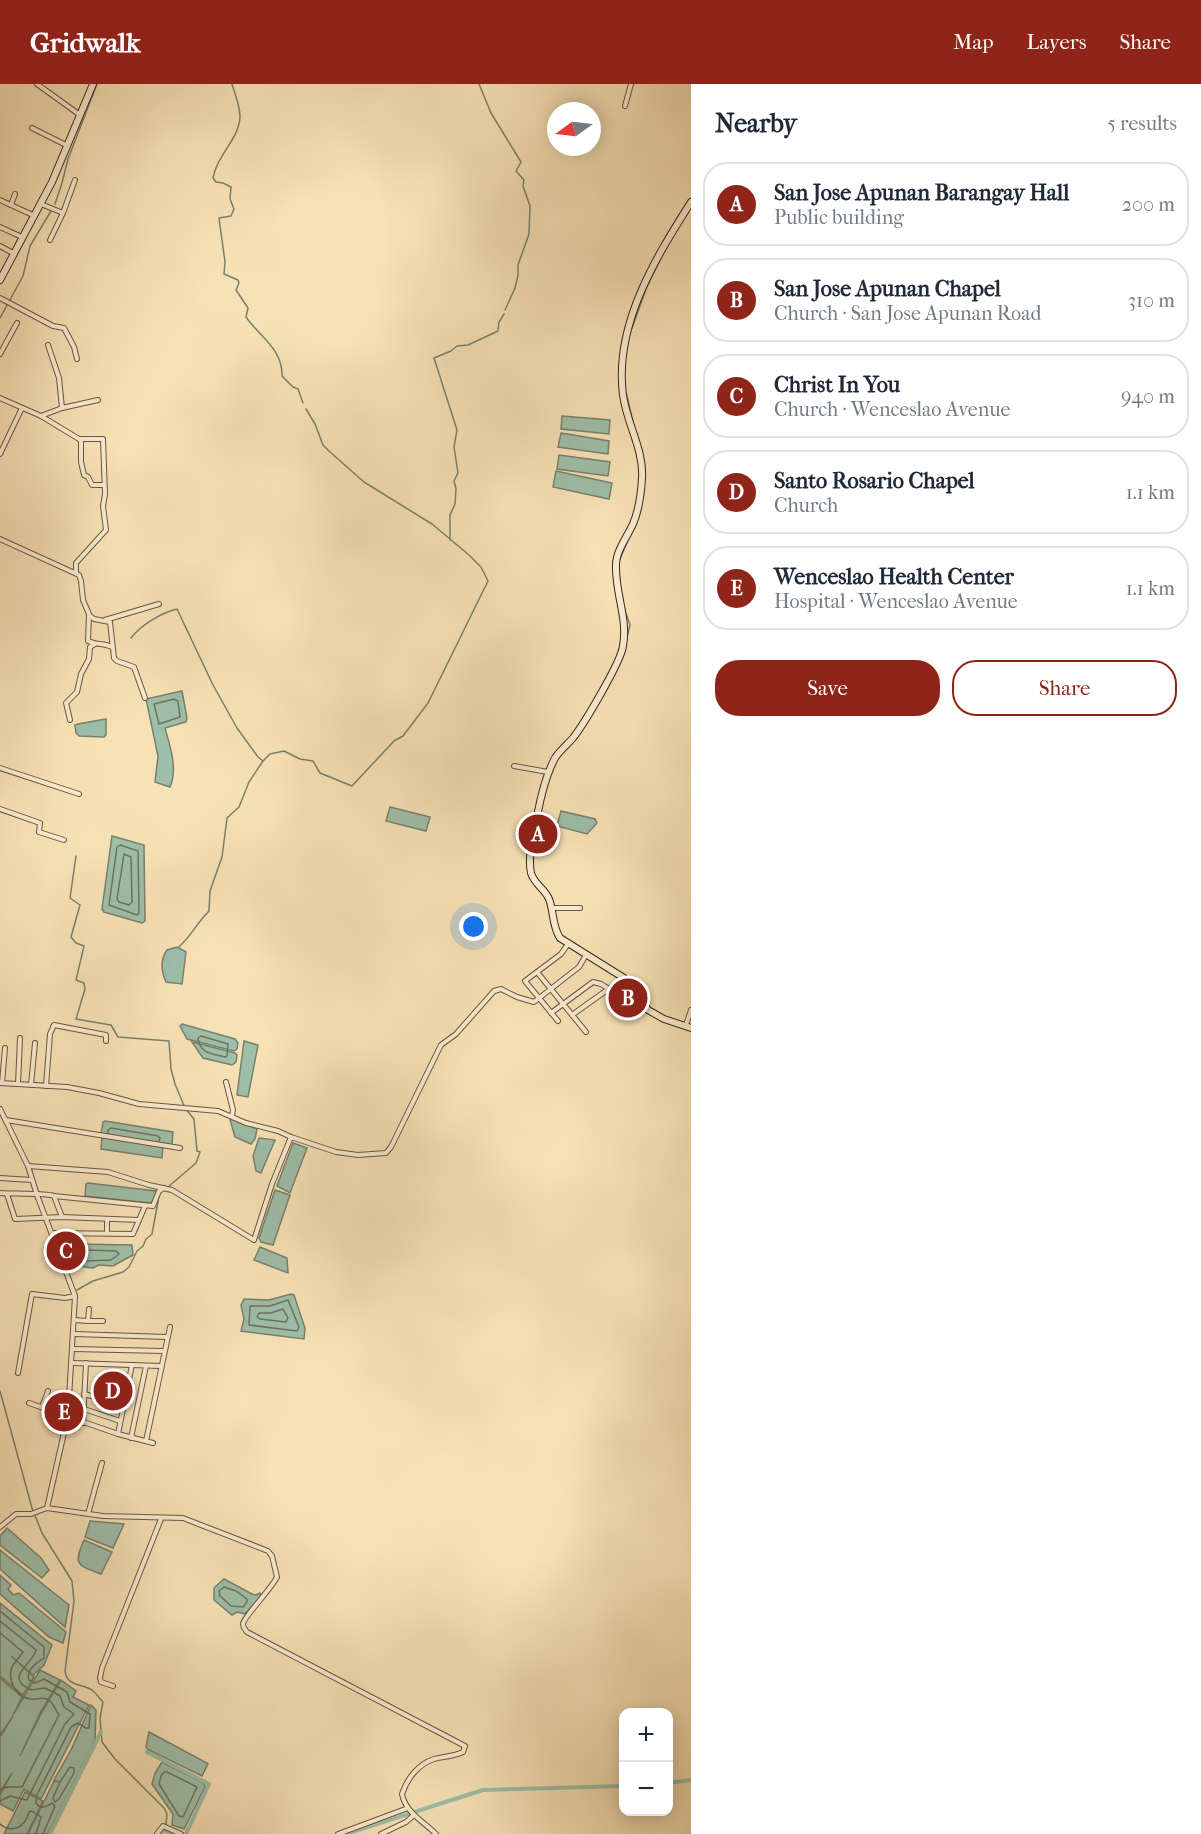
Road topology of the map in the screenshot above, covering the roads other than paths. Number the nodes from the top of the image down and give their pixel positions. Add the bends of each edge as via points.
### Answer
1 (37, 84) edge
2 (93, 84) edge
3 (631, 84) edge
4 (625, 106) dead end
5 (80, 115) junction
6 (32, 128) dead end
7 (66, 146) junction
8 (75, 180) dead end
9 (15, 194) dead end
10 (0, 200) edge
11 (691, 202) edge
12 (41, 204) junction
13 (11, 205) junction
14 (63, 213) junction
15 (34, 216) junction
16 (0, 227) edge
17 (22, 237) junction
18 (50, 240) dead end
19 (0, 246) edge
20 (14, 253) junction
21 (2, 271) edge
22 (0, 280) edge
23 (0, 298) edge
24 (17, 323) dead end
25 (48, 345) dead end
26 (0, 354) edge
27 (77, 358) dead end
28 (0, 398) edge
29 (98, 400) dead end
30 (22, 408) junction
31 (62, 408) junction
32 (41, 416) junction
33 (81, 439) junction
34 (2, 441) edge
35 (0, 451) edge
36 (104, 485) junction
37 (0, 539) edge
38 (76, 573) junction
39 (159, 604) dead end
40 (89, 614) junction
41 (104, 620) junction
42 (96, 644) junction
43 (112, 646) junction
44 (145, 698) dead end
45 (70, 720) dead end
46 (514, 766) dead end
47 (0, 768) edge
48 (549, 772) junction
49 (79, 794) dead end
50 (0, 809) edge
51 (63, 840) dead end
52 (580, 908) dead end
53 (551, 909) junction
54 (568, 944) junction
55 (586, 955) junction
56 (537, 972) junction
57 (624, 978) junction
58 (551, 988) junction
59 (609, 989) junction
60 (539, 997) junction
61 (563, 1004) junction
62 (691, 1010) edge
63 (551, 1013) junction
64 (572, 1015) junction
65 (558, 1021) dead end
66 (688, 1026) edge
67 (586, 1032) dead end
68 (20, 1038) dead end
69 (106, 1041) dead end
70 (35, 1043) dead end
71 (5, 1048) dead end
72 (226, 1082) dead end
73 (1, 1083) edge
74 (18, 1084) junction
75 (31, 1085) junction
76 (46, 1086) junction
77 (0, 1109) edge
78 (232, 1116) junction
79 (6, 1120) junction
80 (291, 1137) junction
81 (180, 1148) dead end
82 (28, 1166) junction
83 (0, 1178) edge
84 (33, 1180) junction
85 (165, 1188) junction
86 (0, 1193) edge
87 (7, 1194) junction
88 (37, 1195) junction
89 (54, 1196) junction
90 (145, 1206) junction
91 (62, 1217) junction
92 (46, 1218) junction
93 (107, 1219) junction
94 (139, 1220) junction
95 (52, 1233) junction
96 (107, 1233) junction
97 (75, 1296) junction
98 (89, 1310) dead end
99 (74, 1320) junction
100 (88, 1321) junction
101 (103, 1321) dead end
102 (170, 1327) dead end
103 (74, 1334) junction
104 (167, 1337) junction
105 (73, 1349) junction
106 (164, 1351) junction
107 (72, 1363) junction
108 (86, 1363) junction
109 (132, 1365) junction
110 (146, 1366) junction
111 (161, 1366) junction
112 (18, 1373) dead end
113 (48, 1391) dead end
114 (84, 1394) junction
115 (29, 1403) dead end
116 (124, 1405) junction
117 (42, 1407) junction
118 (84, 1409) junction
119 (68, 1418) junction
120 (120, 1421) junction
121 (83, 1423) junction
122 (118, 1434) junction
123 (131, 1438) junction
124 (146, 1441) junction
125 (153, 1443) dead end
126 (102, 1463) dead end
127 (47, 1508) junction
128 (88, 1514) junction
129 (161, 1519) junction
130 (0, 1527) edge
131 (113, 1686) dead end
132 (409, 1808) junction
133 (414, 1814) junction
134 (157, 1834) edge
135 (180, 1834) edge
136 (338, 1834) edge
137 (381, 1834) edge
138 (436, 1834) edge

1 - 5 street
2 - 5 street
3 - 4 street
5 - 7 street
6 - 7 street
7 - 12 street
8 - 14 street
9 - 13 street
10 - 13 street
11 - 48 street via 646,281 622,356 623,396 642,458 636,513 616,564 625,623 623,649 579,729
12 - 14 street
12 - 15 street
13 - 15 street
14 - 18 street
15 - 17 street
16 - 17 street
17 - 20 street
19 - 20 street
20 - 21 street
21 - 22 street
23 - 27 street via 64,328
24 - 26 street
25 - 31 street via 59,378
28 - 30 street
29 - 31 street
30 - 32 street
30 - 34 street
31 - 32 street
32 - 33 street
33 - 36 street via 84,475 92,485
33 - 36 street via 103,439
34 - 35 street
36 - 38 street via 106,530 76,563
37 - 38 street
38 - 40 street via 81,578
39 - 41 street
40 - 41 street
40 - 42 street via 88,641
41 - 43 street via 110,622
42 - 43 street
42 - 45 street via 90,647 77,692 66,703
43 - 44 street via 117,661 134,667
46 - 48 street
47 - 49 street
48 - 53 street via 530,863 534,880 548,895
50 - 51 street via 40,823 39,832
52 - 53 street
53 - 54 street via 555,930
54 - 55 street
54 - 56 street
55 - 57 street
55 - 58 street via 579,967
56 - 58 street
56 - 60 street via 525,981
57 - 59 street
57 - 66 street via 648,1010
58 - 60 street
58 - 61 street
59 - 61 street via 593,982
59 - 64 street
60 - 63 street
60 - 80 street via 534,1002 501,989 494,991 456,1034 441,1045 386,1153 336,1152
61 - 63 street
61 - 64 street
62 - 66 street
63 - 65 street
64 - 67 street
68 - 74 street
69 - 76 street via 106,1035 54,1025
70 - 75 street
71 - 73 street
72 - 78 street
73 - 74 street
74 - 75 street
75 - 76 street
76 - 78 street
77 - 79 street
78 - 80 street
79 - 81 street
79 - 82 street
80 - 85 street via 254,1240
82 - 84 street
82 - 85 street via 98,1171
83 - 84 street
84 - 88 street
85 - 90 street via 159,1191 153,1206
86 - 87 street
87 - 88 street
87 - 92 street via 15,1219
88 - 89 street
88 - 92 street
89 - 90 street
89 - 91 street
90 - 94 street
91 - 92 street
91 - 93 street
92 - 95 street
93 - 94 street
93 - 96 street
94 - 96 street via 133,1234
95 - 96 street
95 - 97 street
97 - 99 street
97 - 112 street via 32,1294
98 - 100 street
99 - 100 street
99 - 103 street
100 - 101 street
102 - 104 street
103 - 104 street
103 - 105 street
104 - 106 street
105 - 106 street
105 - 107 street
106 - 111 street
107 - 108 street
107 - 119 street
108 - 109 street
108 - 114 street
109 - 110 street
109 - 116 street
110 - 111 street
110 - 123 street
111 - 124 street
113 - 117 street
114 - 116 street
114 - 118 street
115 - 117 street
116 - 120 street
117 - 119 street
118 - 120 street
118 - 121 street
119 - 121 street
119 - 127 street
120 - 122 street
121 - 122 street
122 - 123 street
123 - 124 street
124 - 125 street
126 - 128 street
127 - 128 street
127 - 130 street via 16,1514
128 - 129 street
129 - 131 street via 102,1668 101,1682
129 - 132 street via 183,1518 268,1551 277,1577 245,1617 242,1623 248,1632 465,1746 455,1756 434,1759 417,1769 402,1794
132 - 133 street
132 - 136 street
133 - 137 street
133 - 138 street
134 - 135 street via 163,1826

